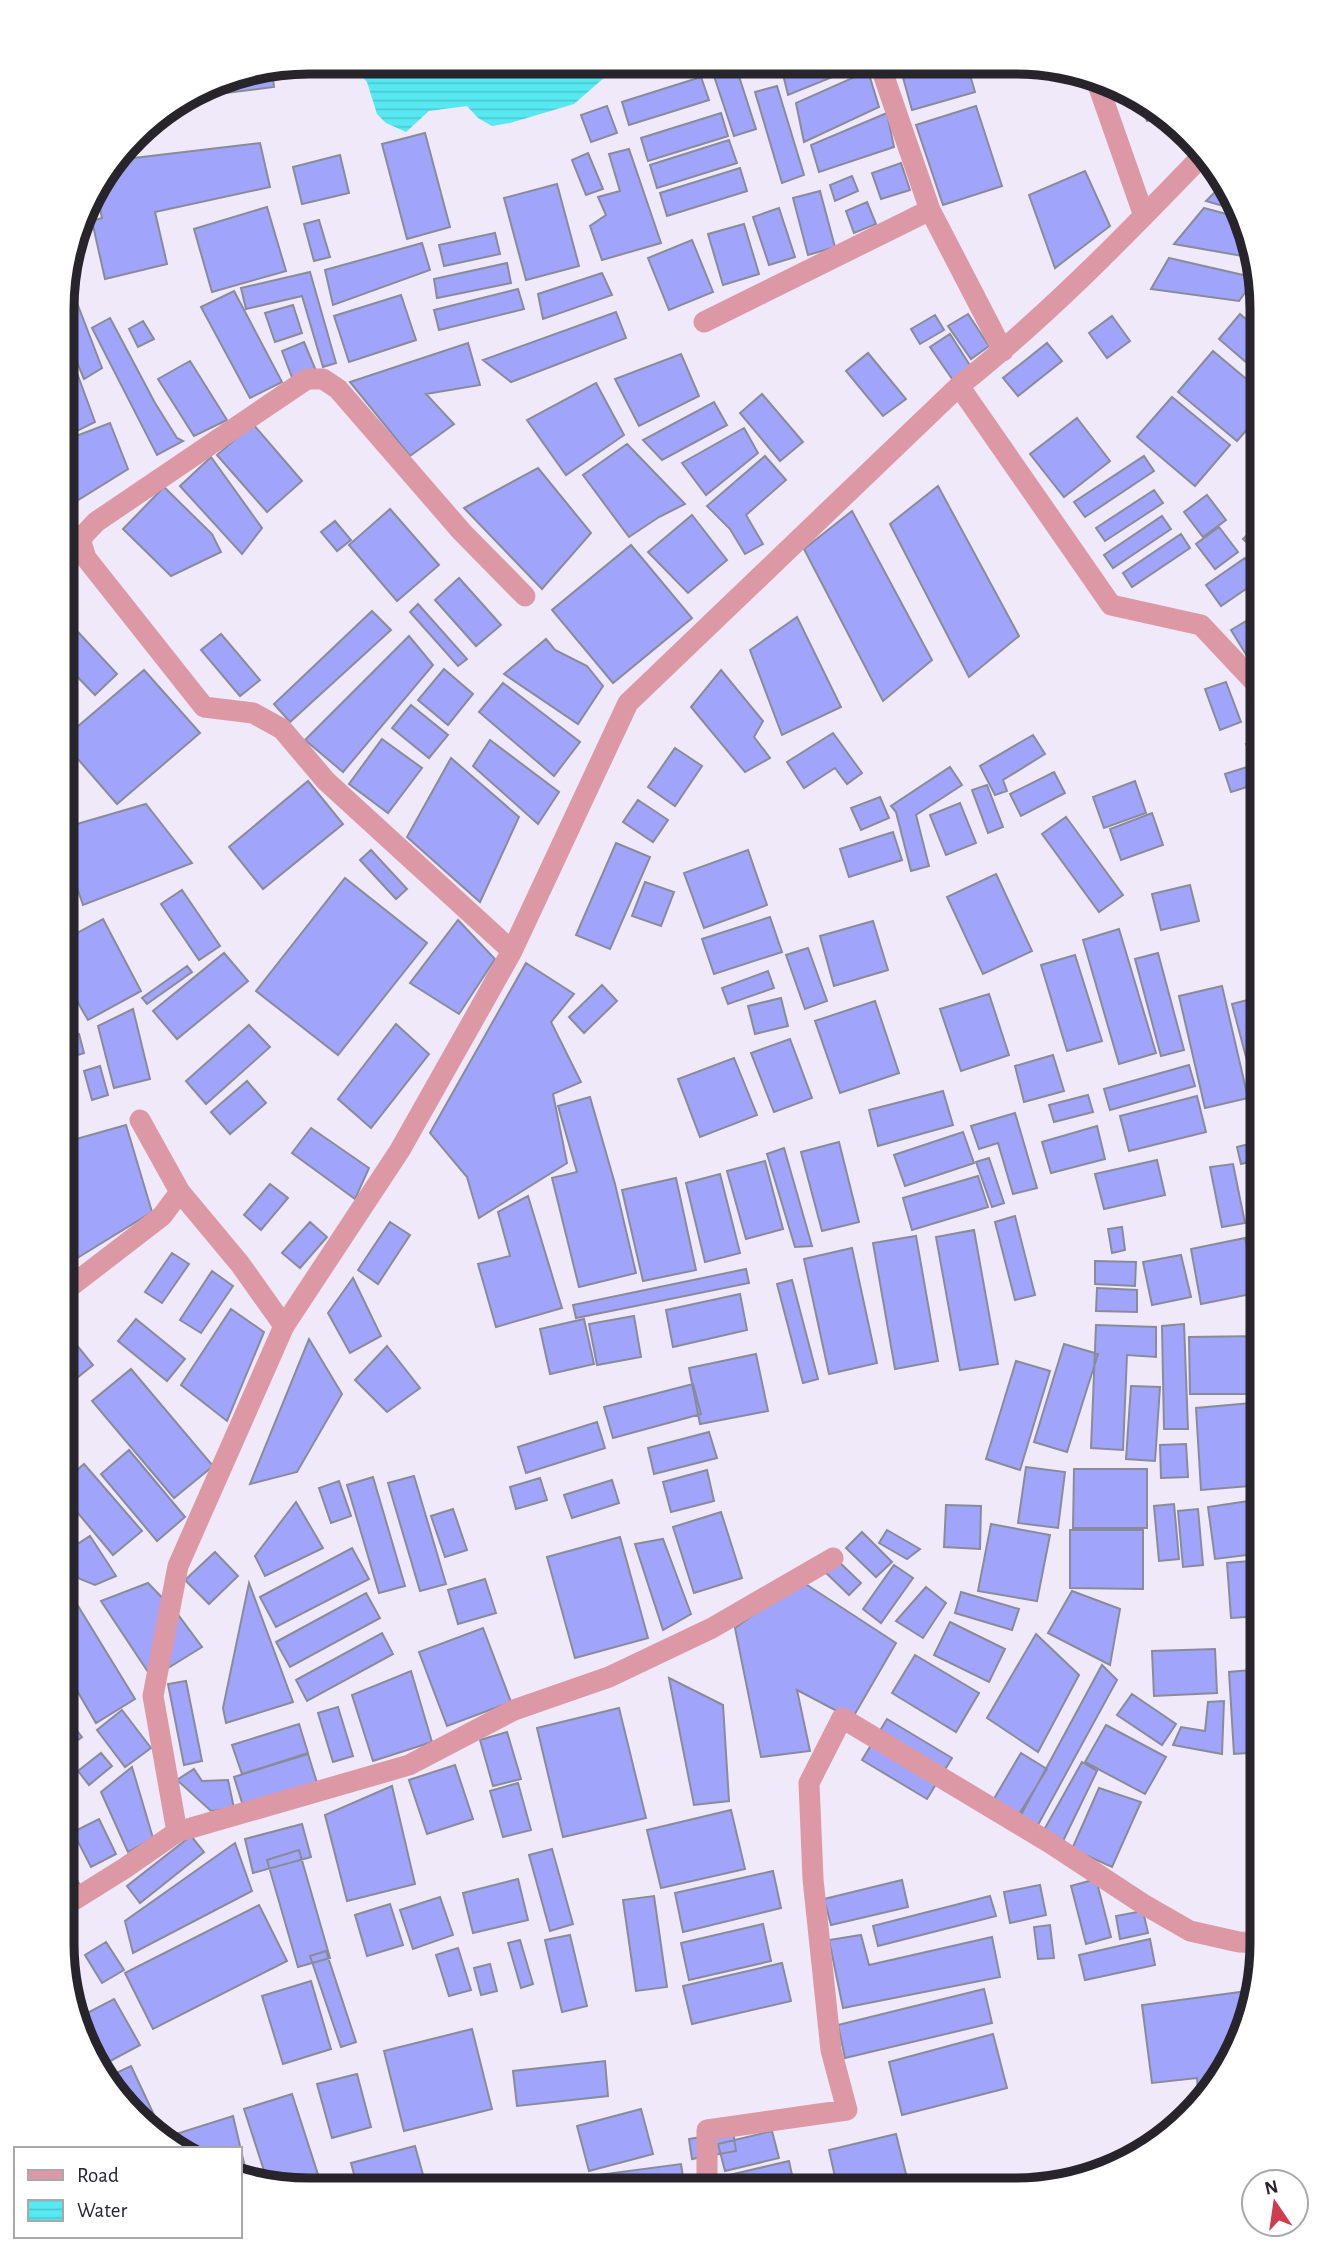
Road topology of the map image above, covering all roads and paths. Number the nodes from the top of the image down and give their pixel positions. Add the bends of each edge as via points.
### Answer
1 (883, 74) edge
2 (1100, 89) edge
3 (1198, 161) edge
4 (930, 210) junction
5 (1144, 216) junction
6 (705, 322) dead end
7 (1003, 351) junction
8 (959, 386) junction
9 (525, 596) dead end
10 (1250, 677) edge
11 (512, 951) junction
12 (140, 1120) dead end
13 (180, 1192) junction
14 (74, 1284) edge
15 (284, 1326) junction
16 (833, 1558) dead end
17 (177, 1832) junction
18 (74, 1900) edge
19 (1250, 1942) edge
20 (707, 2178) edge

1 - 4 street
2 - 5 street
3 - 5 street
4 - 6 street
4 - 7 street
5 - 7 street
7 - 8 street
8 - 10 street via 1111,604 1201,625
8 - 11 street via 628,703
9 - 11 street via 462,532 338,389 323,379 307,379 96,522 80,539 86,558 204,707 253,713 282,729 326,780
11 - 15 street via 400,1150
12 - 13 street
13 - 14 street via 162,1216
13 - 15 street
15 - 17 street via 178,1566 153,1696
16 - 17 street via 712,1628 609,1677 514,1710 409,1765
17 - 18 street
19 - 20 street via 1190,1931 842,1717 809,1783 813,1879 831,2050 847,2110 707,2130

